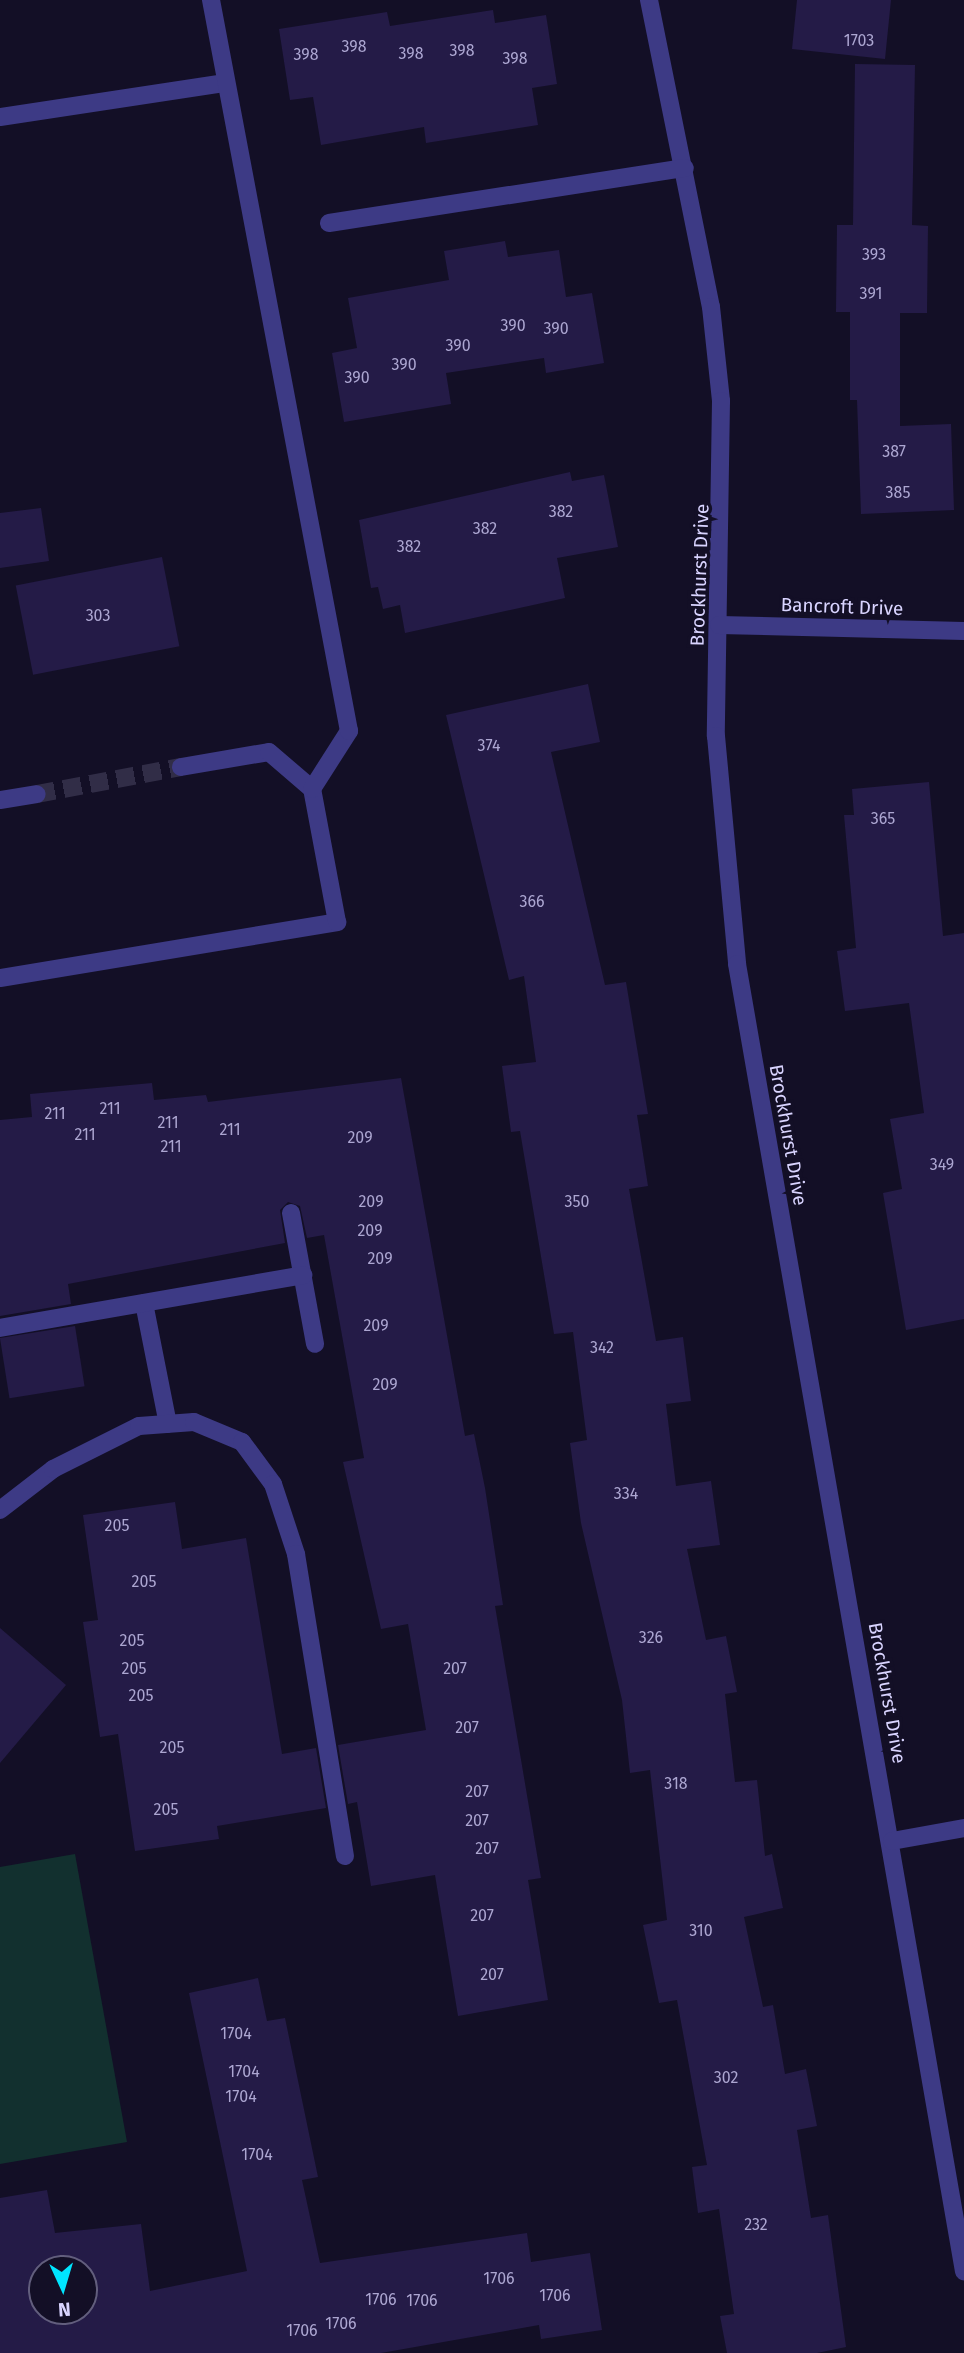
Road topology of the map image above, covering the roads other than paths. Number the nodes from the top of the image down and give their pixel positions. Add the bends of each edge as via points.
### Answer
1 (211, 0) edge
2 (649, 0) edge
3 (225, 83) junction
4 (0, 117) edge
5 (685, 168) junction
6 (330, 223) dead end
7 (719, 625) junction
8 (964, 631) edge
9 (181, 767) tunnel mouth
10 (312, 789) junction
11 (37, 794) tunnel mouth
12 (0, 800) edge
13 (0, 978) edge
14 (291, 1213) dead end
15 (303, 1275) junction
16 (144, 1303) junction
17 (0, 1328) edge
18 (315, 1344) dead end
19 (168, 1424) junction
20 (0, 1510) edge
21 (964, 1828) edge
22 (892, 1841) junction
23 (345, 1857) dead end
24 (964, 2271) edge

1 - 3 street
2 - 5 street, Brockhurst Drive
3 - 4 street
3 - 10 street via 349,732
5 - 6 street
5 - 7 street, Brockhurst Drive via 721,401
7 - 8 street, Bancroft Drive
7 - 22 street, Brockhurst Drive via 716,736 737,964
9 - 10 street via 269,752
10 - 13 street via 337,922
11 - 12 street
14 - 15 street
15 - 16 street
15 - 18 street
16 - 17 street
16 - 19 street
19 - 20 street via 139,1426 53,1469
19 - 23 street via 194,1422 242,1442 273,1484 296,1553
21 - 22 street
22 - 24 street, Brockhurst Drive

